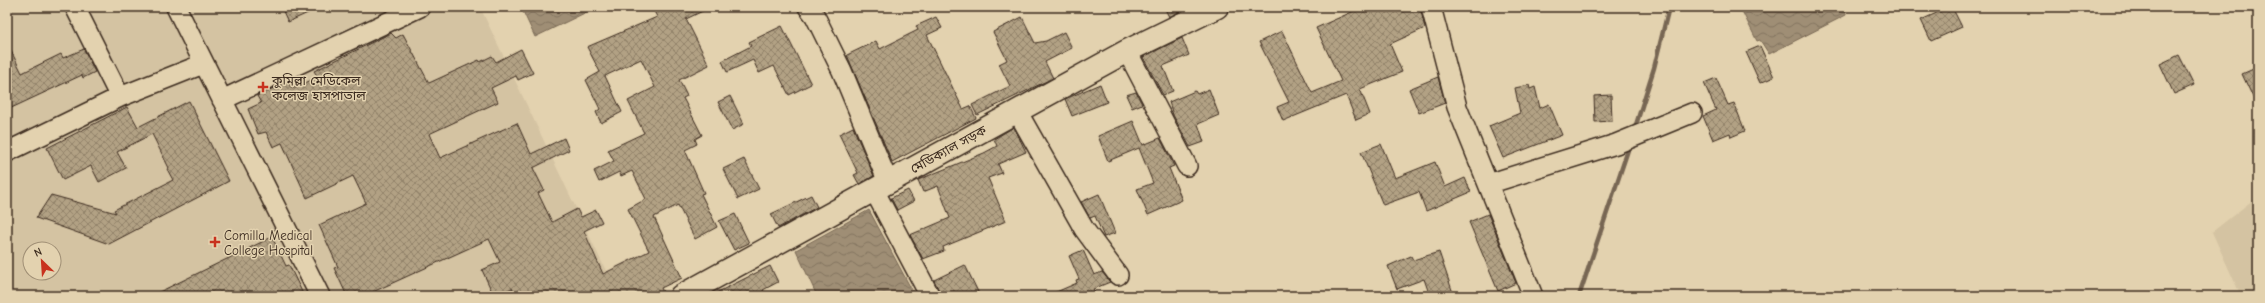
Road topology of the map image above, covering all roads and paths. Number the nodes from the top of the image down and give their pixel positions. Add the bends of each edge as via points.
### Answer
1 (75, 7) edge
2 (176, 7) edge
3 (420, 7) edge
4 (808, 7) edge
5 (1217, 7) edge
6 (1430, 7) edge
7 (1126, 51) junction
8 (203, 64) junction
9 (120, 97) junction
10 (222, 100) junction
11 (1017, 111) junction
12 (1692, 113) dead end
13 (7, 152) edge
14 (1187, 166) dead end
15 (1488, 184) junction
16 (881, 186) junction
17 (1118, 275) dead end
18 (320, 296) edge
19 (681, 296) edge
20 (930, 296) edge
21 (1533, 296) edge

1 - 9 street
2 - 8 street
3 - 10 street
4 - 16 street via 842,71
5 - 7 main road, মেডিক্যাল সড়ক
6 - 15 street via 1457,107
7 - 11 main road, মেডিক্যাল সড়ক
7 - 14 street
8 - 9 street
8 - 10 street
9 - 13 street
10 - 18 street
11 - 16 main road, মেডিক্যাল সড়ক
11 - 17 street via 1084,229
12 - 15 street via 1616,144
15 - 21 street
16 - 19 main road, মেডিক্যাল সড়ক
16 - 20 street

